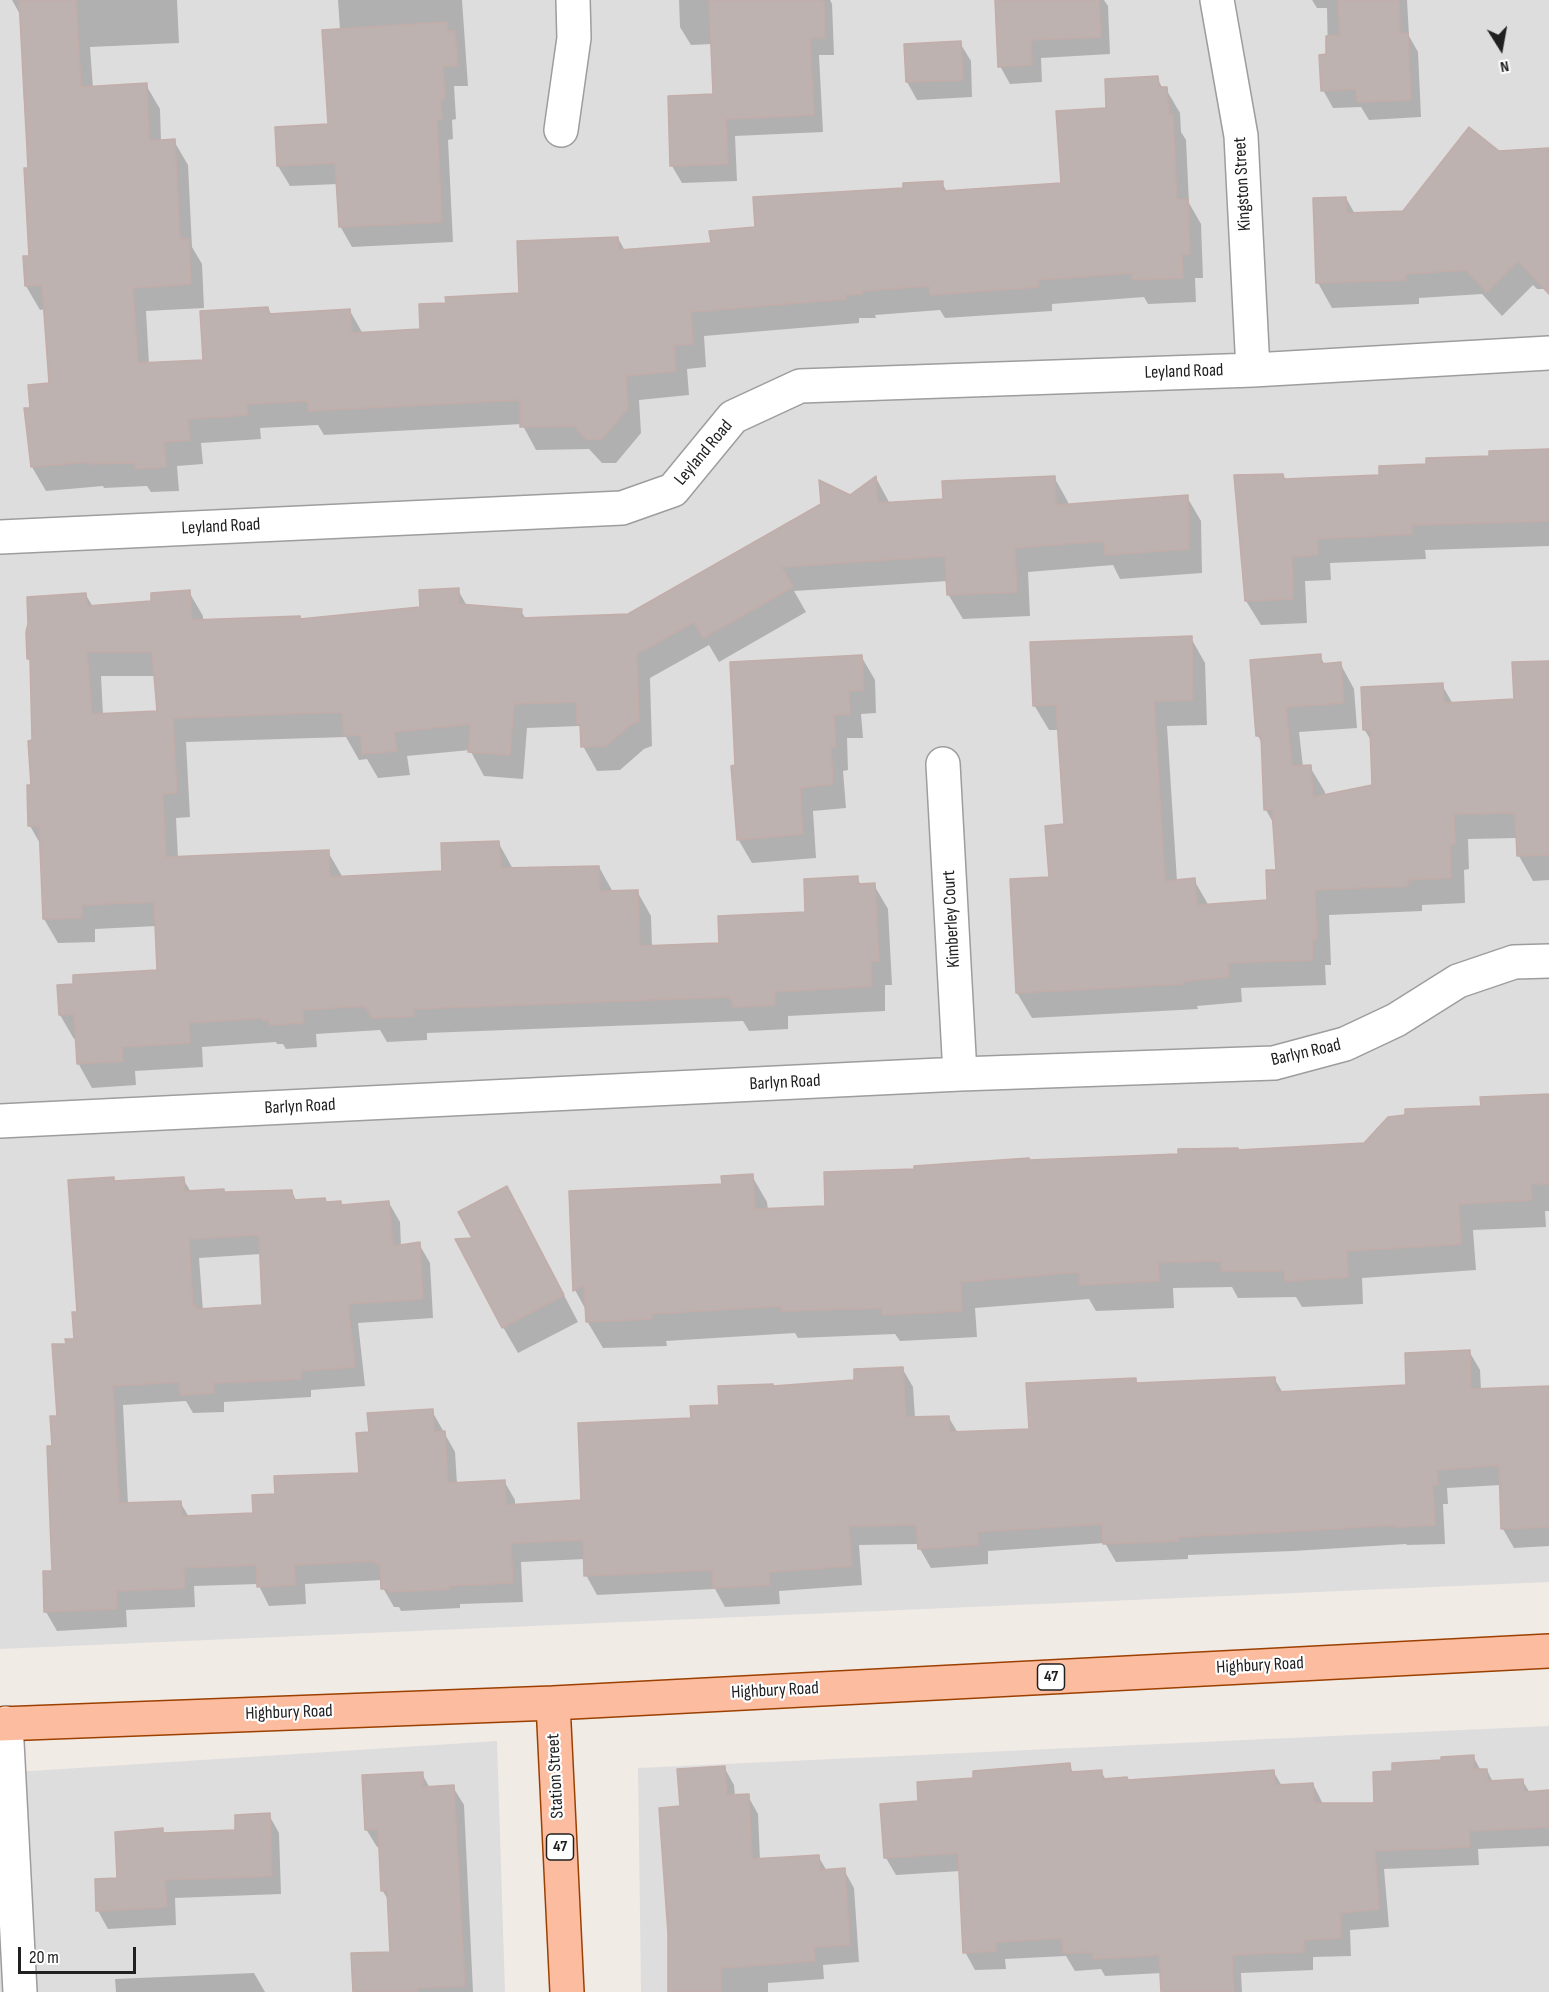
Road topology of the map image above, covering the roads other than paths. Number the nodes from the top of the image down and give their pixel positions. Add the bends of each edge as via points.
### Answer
1 (573, 0) edge
2 (1217, 0) edge
3 (561, 130) dead end
4 (1549, 353) edge
5 (1253, 370) junction
6 (0, 537) edge
7 (943, 764) dead end
8 (1549, 961) edge
9 (960, 1074) junction
10 (0, 1120) edge
11 (1549, 1651) edge
12 (552, 1703) junction
13 (3, 1723) edge
14 (20, 1992) edge
15 (567, 1992) edge

1 - 3 street via 574,38
2 - 5 street, Kingston Street via 1241,136
4 - 5 street, Leyland Road
5 - 6 street, Leyland Road via 800,386 733,417 673,490 622,508
7 - 9 street, Kimberley Court
8 - 9 street, Barlyn Road via 1514,962 1458,981 1396,1020 1345,1044 1274,1063
9 - 10 street, Barlyn Road
11 - 12 main road, Highbury Road / 47
12 - 13 main road, Highbury Road
12 - 15 main road, Station Street / 47
13 - 14 street

